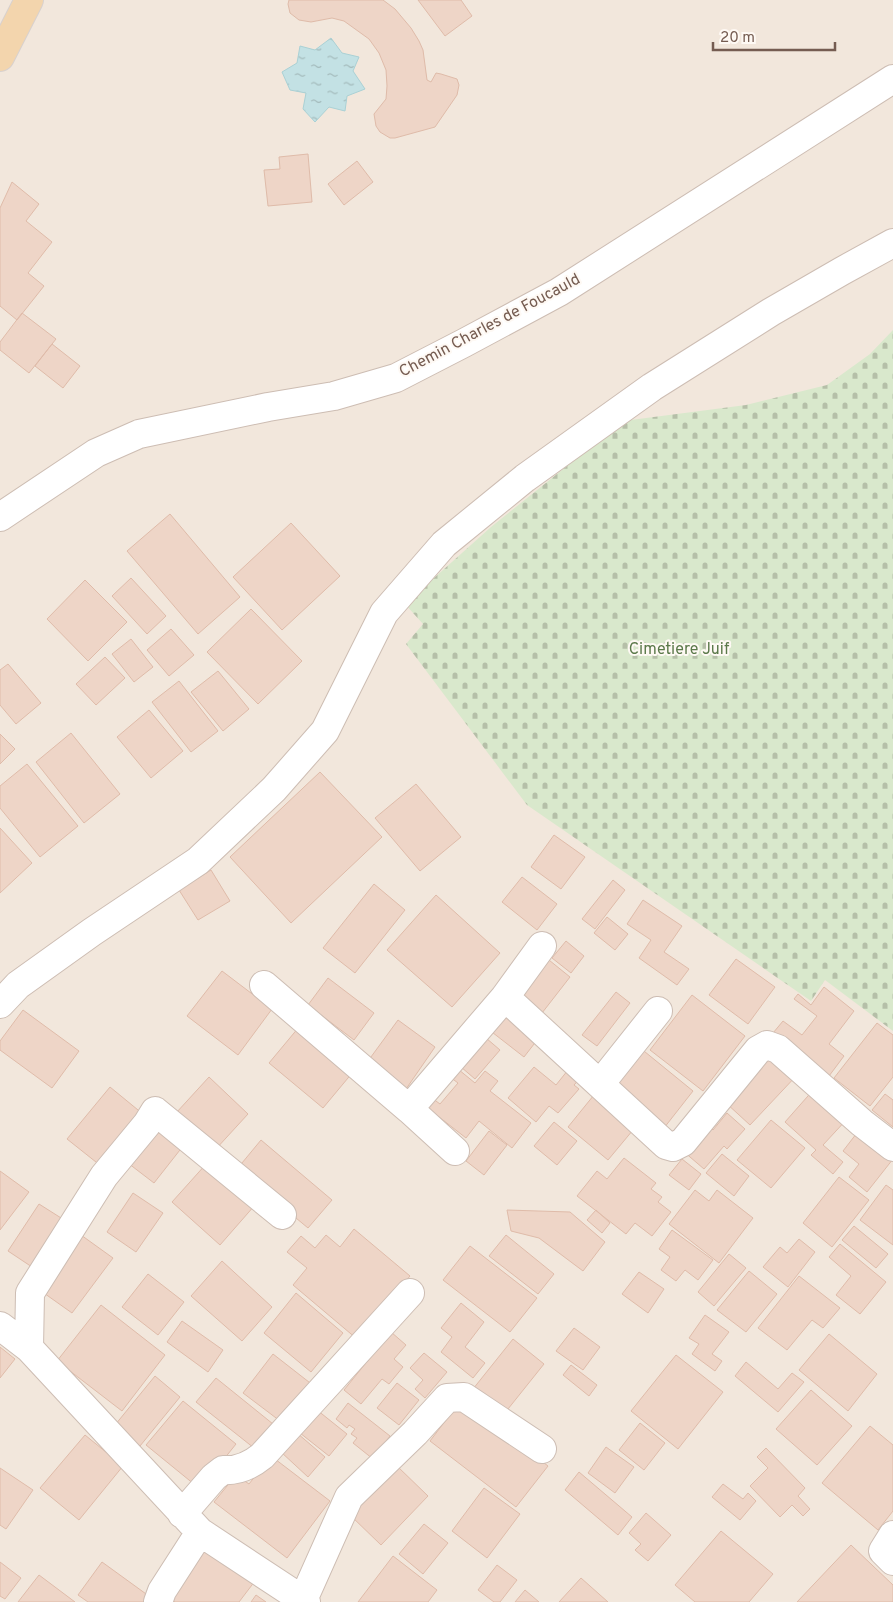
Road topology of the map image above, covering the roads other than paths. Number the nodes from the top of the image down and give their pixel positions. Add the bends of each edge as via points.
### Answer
1 (30, 0) edge
2 (0, 57) edge
3 (893, 78) edge
4 (893, 244) edge
5 (0, 517) edge
6 (542, 946) dead end
7 (264, 984) dead end
8 (505, 997) junction
9 (0, 1004) edge
10 (658, 1011) dead end
11 (600, 1084) junction
12 (409, 1108) junction
13 (893, 1148) edge
14 (454, 1151) dead end
15 (282, 1216) dead end
16 (410, 1293) dead end
17 (0, 1326) edge
18 (29, 1348) junction
19 (542, 1449) dead end
20 (191, 1523) junction
21 (893, 1536) edge
22 (893, 1561) edge
23 (304, 1601) edge
24 (158, 1602) edge

1 - 2 main road
3 - 5 street, Chemin Charles de Foucauld via 559,292 396,378 334,396 139,434 96,453
4 - 9 street via 771,312 652,387 525,478 444,544 384,612 325,731 274,789 198,862 18,985
6 - 8 street
7 - 12 street
8 - 11 street
8 - 12 street
10 - 11 street
11 - 13 street via 666,1145 673,1147 683,1142 758,1050 768,1045 778,1049
12 - 14 street
15 - 18 street via 155,1111 104,1176 30,1294
16 - 20 street via 262,1456 251,1464 223,1470 214,1477
17 - 18 street
18 - 20 street
19 - 23 street via 464,1396 447,1398 415,1434 349,1497
20 - 23 street
20 - 24 street
21 - 22 street via 883,1551

